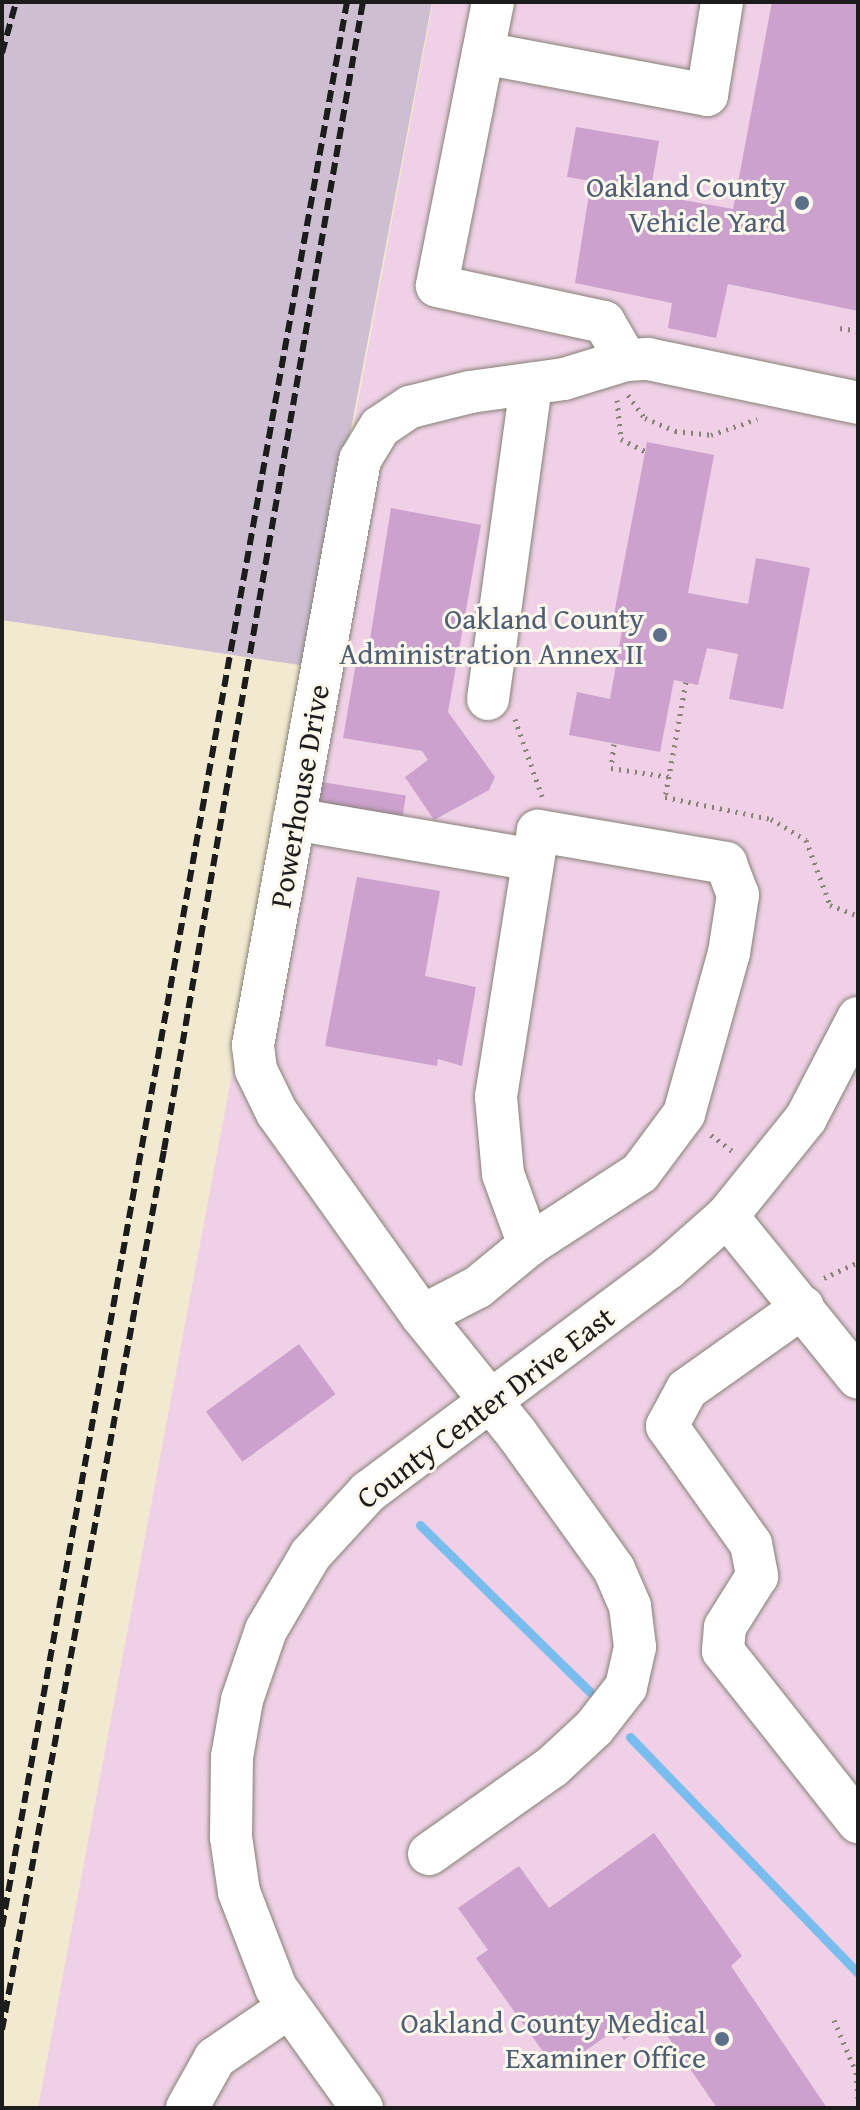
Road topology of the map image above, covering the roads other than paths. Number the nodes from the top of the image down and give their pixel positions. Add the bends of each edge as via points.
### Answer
1 (493, 2) edge
2 (722, 2) edge
3 (483, 53) junction
4 (617, 381) junction
5 (531, 384) junction
6 (858, 403) edge
7 (489, 693) road end
8 (294, 819) junction
9 (535, 846) junction
10 (858, 1018) edge
11 (727, 1216) junction
12 (529, 1245) junction
13 (803, 1307) junction
14 (422, 1316) junction
15 (858, 1378) edge
16 (488, 1400) junction
17 (858, 1822) edge
18 (429, 1854) dead end
19 (288, 2008) junction
20 (187, 2108) edge
21 (362, 2108) edge

1 - 3 street
2 - 3 street via 707,95
3 - 4 street via 437,286 604,322
4 - 5 street, Powerhouse Drive
4 - 6 street, Powerhouse Drive via 648,359
5 - 7 street
5 - 8 street, Powerhouse Drive via 410,407 380,427 365,448
8 - 9 street
8 - 14 street, Powerhouse Drive via 253,1045 256,1070 286,1126
9 - 12 street via 496,1097 503,1174
9 - 12 street via 726,863 738,895 729,953 684,1114 640,1173
10 - 11 street, County Center Drive East via 806,1118
11 - 13 street
11 - 16 street, County Center Drive East via 667,1269
12 - 14 street via 478,1287
13 - 15 street
13 - 17 street via 687,1389 667,1426 751,1544 757,1576 725,1627 723,1651
14 - 16 street, Powerhouse Drive
16 - 18 street, Powerhouse Drive via 614,1569 630,1606 635,1647 626,1687 594,1728 552,1767
16 - 19 street, County Center Drive East via 399,1465 338,1521 281,1600 250,1670 232,1757 231,1837 243,1910
19 - 20 street via 215,2058
19 - 21 street, County Center Drive East

